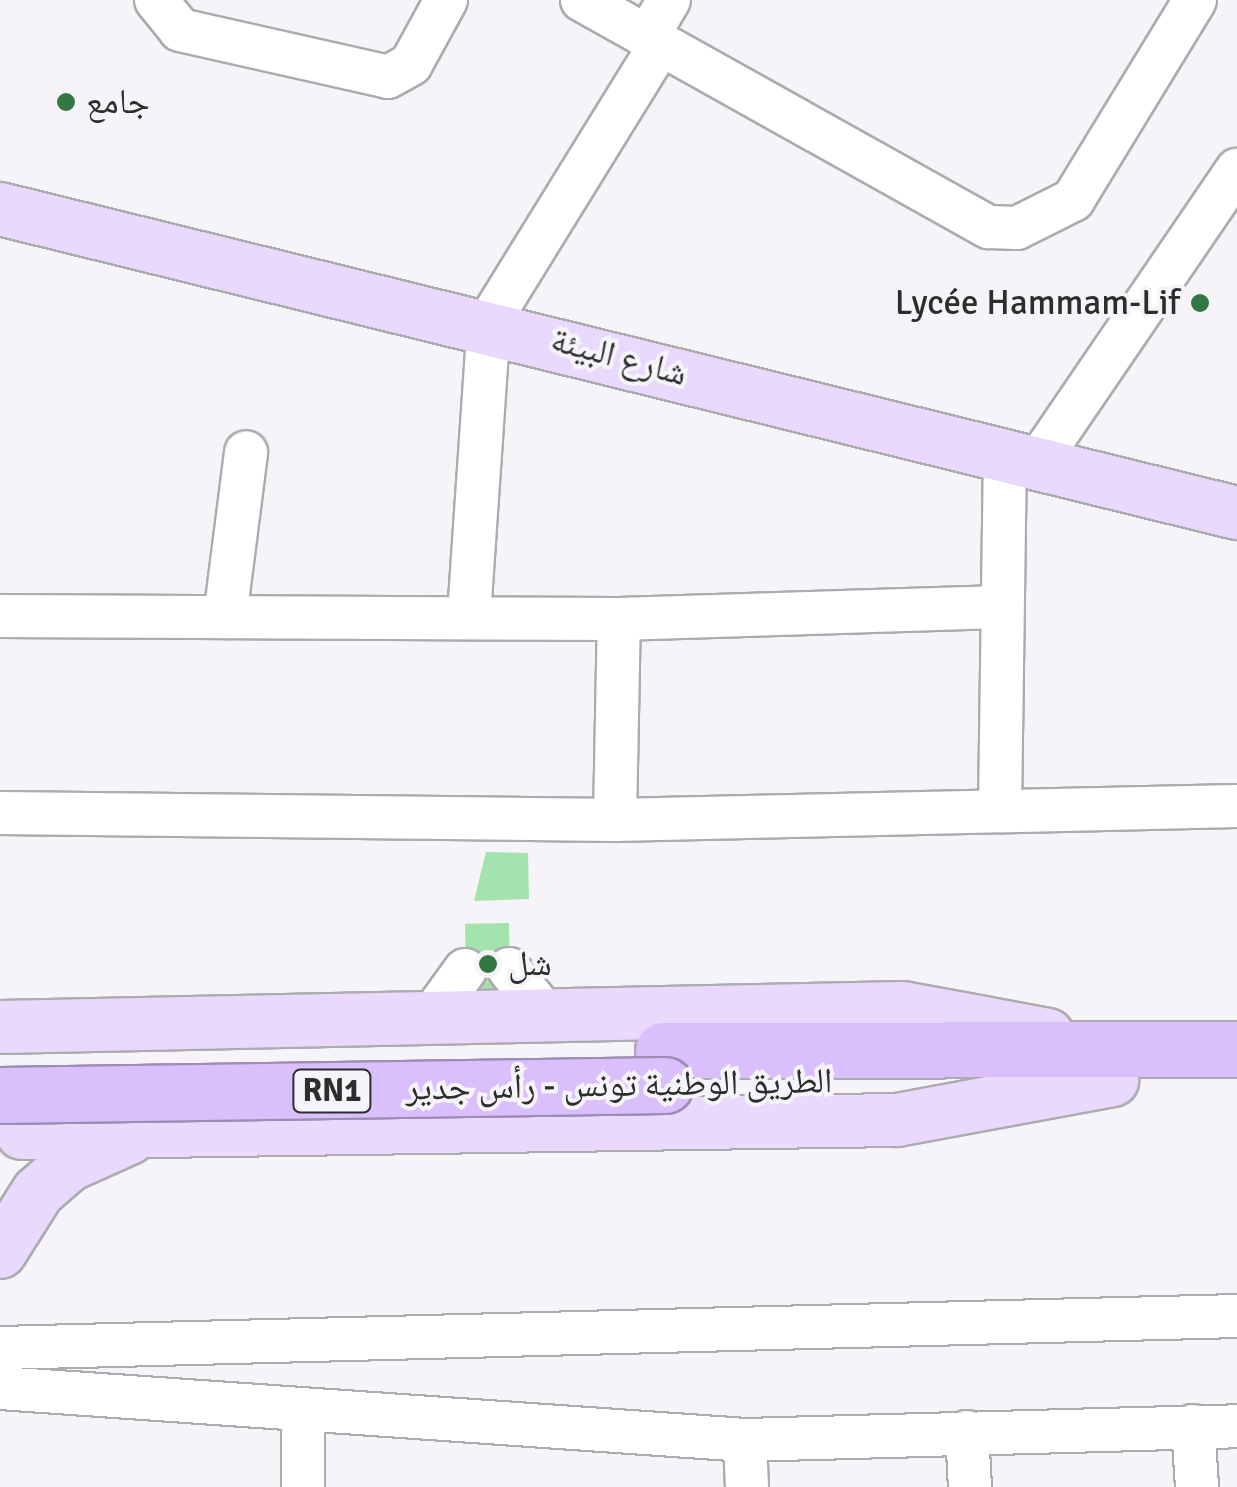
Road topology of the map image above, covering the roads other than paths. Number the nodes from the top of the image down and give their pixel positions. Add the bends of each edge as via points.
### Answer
1 (156, 0) edge
2 (446, 0) edge
3 (582, 0) edge
4 (669, 0) edge
5 (1195, 0) edge
6 (653, 41) junction
7 (1237, 170) edge
8 (0, 209) edge
9 (489, 322) junction
10 (246, 452) dead end
11 (1021, 457) junction
12 (1237, 513) edge
13 (1002, 607) junction
14 (469, 614) junction
15 (0, 616) edge
16 (226, 616) junction
17 (620, 619) junction
18 (1237, 806) edge
19 (1000, 810) junction
20 (0, 813) edge
21 (614, 820) junction
22 (509, 969) dead end
23 (465, 970) dead end
24 (546, 1015) junction
25 (431, 1018) junction
26 (0, 1028) edge
27 (1237, 1049) edge
28 (0, 1060) edge
29 (1113, 1064) junction
30 (664, 1068) junction
31 (1237, 1083) edge
32 (188, 1129) junction
33 (6, 1136) edge
34 (0, 1252) edge
35 (1237, 1316) edge
36 (0, 1348) edge
37 (0, 1388) edge
38 (303, 1414) junction
39 (1194, 1426) junction
40 (1237, 1426) edge
41 (967, 1432) junction
42 (745, 1440) junction
43 (303, 1487) edge
44 (747, 1487) edge
45 (970, 1487) edge
46 (1197, 1487) edge

1 - 2 street via 180,30 388,77 411,64
3 - 6 street
4 - 6 street
5 - 6 street via 1073,200 1017,228 990,226
6 - 9 street
7 - 11 street
8 - 9 main road, شارع البيئة
9 - 11 main road, شارع البيئة
9 - 14 street
10 - 16 street
11 - 12 main road, شارع البيئة
11 - 13 street
13 - 17 street
13 - 19 street
14 - 16 street
14 - 17 street
15 - 16 street
17 - 21 street
18 - 19 street
19 - 21 street
20 - 21 street
22 - 24 street
23 - 25 street
24 - 25 main road
24 - 29 main road via 902,1008
25 - 26 main road
26 - 33 main road via 21,1041 42,1076 42,1097
27 - 29 highway, الطريق الوطنية تونس - رأس جدير / RN1
28 - 30 highway, الطريق الوطنية تونس - رأس جدير / RN1
29 - 30 highway, الطريق الوطنية تونس - رأس جدير / RN1
29 - 31 highway, الطريق الوطنية تونس - رأس جدير / RN1
29 - 32 main road via 897,1120
30 - 33 highway, الطريق الوطنية تونس - رأس جدير / RN1, bridge
32 - 33 main road
32 - 34 main road via 146,1132 69,1165 38,1192
35 - 36 street
37 - 38 street
38 - 42 street
38 - 43 street
39 - 40 street
39 - 41 street
39 - 46 street
41 - 42 street
41 - 45 street
42 - 44 street

